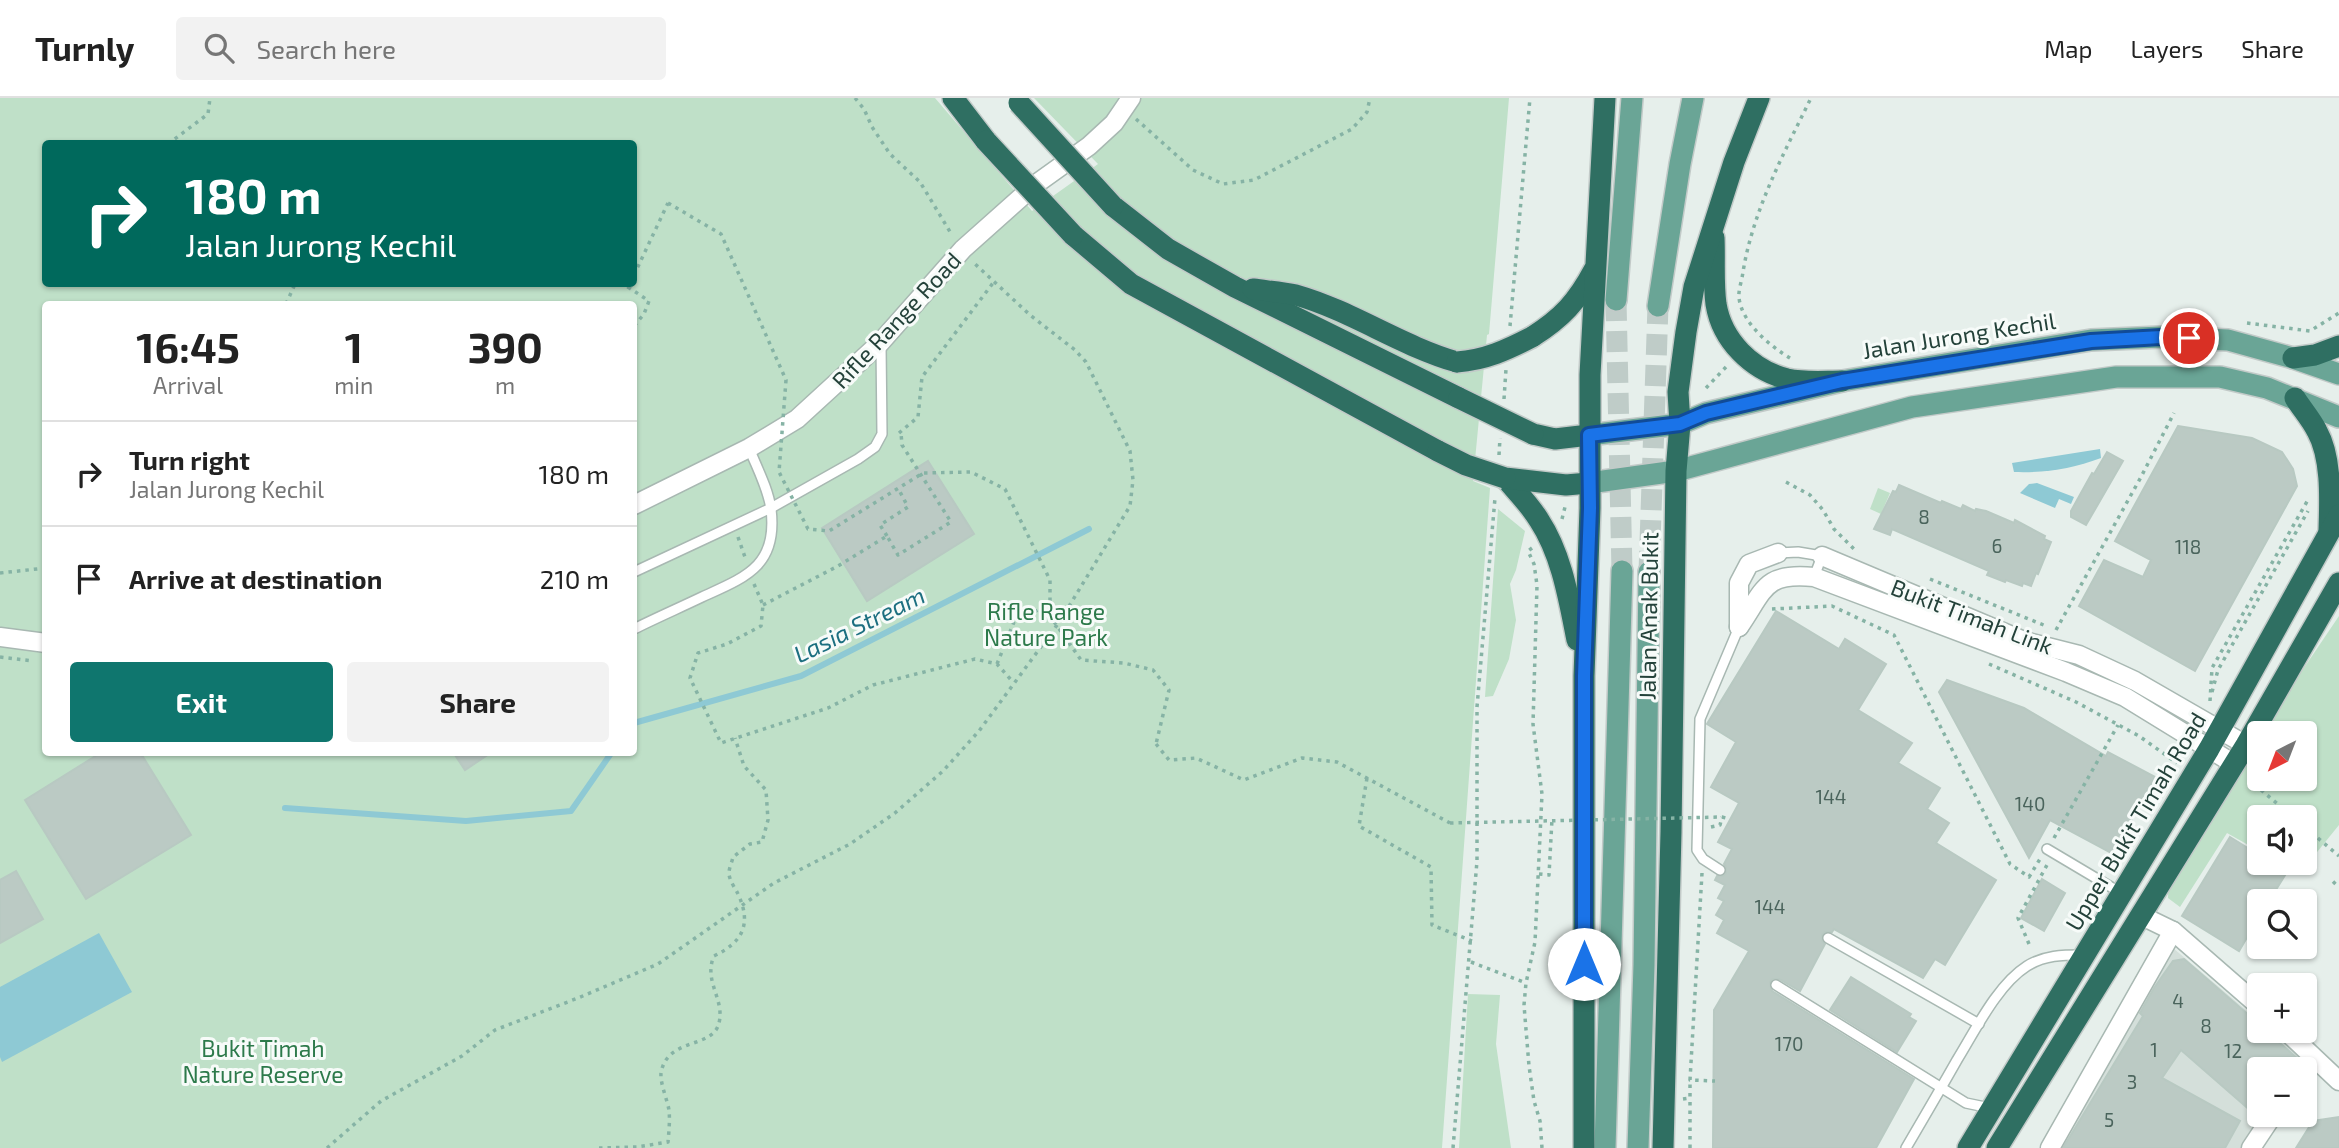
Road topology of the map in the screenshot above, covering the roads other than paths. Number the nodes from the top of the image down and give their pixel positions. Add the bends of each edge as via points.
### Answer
1 (953, 98) edge
2 (1605, 98) edge
3 (1632, 98) edge
4 (1693, 98) edge
5 (1759, 98) edge
6 (1016, 100) edge
7 (1128, 103) edge
8 (1713, 222) junction
9 (1596, 265) junction
10 (1235, 287) junction
11 (1616, 300) tunnel mouth
12 (1658, 306) tunnel mouth
13 (880, 343) junction
14 (2339, 346) edge
15 (2293, 358) junction
16 (2339, 374) edge
17 (1842, 381) junction
18 (2295, 398) junction
19 (2339, 417) edge
20 (1680, 424) junction
21 (1589, 435) junction
22 (749, 448) junction
23 (1676, 471) junction
24 (1505, 478) junction
25 (1589, 483) junction
26 (637, 504) edge
27 (771, 508) junction
28 (2339, 515) edge
29 (2329, 536) junction
30 (1778, 553) joint
31 (1822, 556) junction
32 (637, 571) edge
33 (1622, 571) tunnel mouth
34 (1648, 572) tunnel mouth
35 (1814, 577) junction
36 (2339, 583) edge
37 (1911, 603) junction
38 (1739, 627) junction
39 (637, 628) edge
40 (0, 637) edge
41 (42, 642) edge
42 (2021, 647) junction
43 (1584, 676) junction
44 (2221, 730) junction
45 (2246, 745) junction
46 (2209, 749) junction
47 (2241, 772) junction
48 (2050, 851) road end
49 (1720, 870) dead end
50 (2122, 894) junction
51 (2140, 915) junction
52 (2173, 931) junction
53 (1828, 939) dead end
54 (2085, 955) junction
55 (1776, 985) dead end
56 (2247, 996) edge
57 (1979, 1024) junction
58 (2317, 1068) edge
59 (2339, 1081) edge
60 (1941, 1087) junction
61 (1992, 1108) junction
62 (2265, 1127) edge
63 (1584, 1148) edge
64 (1605, 1148) edge
65 (1637, 1148) edge
66 (1663, 1148) edge
67 (1906, 1148) edge
68 (1968, 1148) edge
69 (1997, 1148) edge
70 (2050, 1148) edge
71 (2251, 1148) edge

1 - 24 highway, bridge via 986,141 1073,235 1131,284 1438,451
2 - 9 highway
3 - 11 main road
4 - 12 main road
5 - 8 highway, Jalan Anak Bukit
6 - 10 highway, bridge via 1113,206 1168,248
7 - 13 street, Rifle Range Road via 1089,146 1036,184 963,249
8 - 17 highway via 1716,304 1729,339 1748,359 1775,374 1803,381
8 - 20 highway, Jalan Anak Bukit via 1686,332 1678,392
9 - 10 highway, bridge via 1580,296 1550,325 1487,357 1457,362 1414,348 1296,295
9 - 21 highway
10 - 21 highway, bridge via 1533,434 1556,439
13 - 22 street, Rifle Range Road via 797,419
13 - 27 lane via 882,434 875,447
14 - 15 highway
15 - 16 main road, Jalan Jurong Kechil
15 - 17 main road, Jalan Jurong Kechil via 2228,340 2161,337 2091,341
17 - 20 main road, Jalan Jurong Kechil via 1706,413
18 - 19 main road
18 - 23 main road via 2220,377 2116,377 1912,407
18 - 29 highway via 2318,432 2326,458
20 - 21 main road, Jalan Jurong Kechil
20 - 23 highway, Jalan Anak Bukit
21 - 25 highway
22 - 26 street, Rifle Range Road
22 - 27 lane
23 - 25 main road
23 - 66 highway, Jalan Anak Bukit
24 - 25 highway
24 - 43 highway via 1548,536 1567,594
25 - 43 highway
27 - 32 lane
27 - 39 lane via 768,549 751,573
28 - 29 highway, Upper Bukit Timah Road
29 - 44 highway, Upper Bukit Timah Road
30 - 31 lane, Bukit Timah Link
30 - 38 street, Bukit Timah Link via 1749,564 1739,583
31 - 35 lane
31 - 37 street, Bukit Timah Link
33 - 64 main road, Jalan Anak Bukit
34 - 65 main road, Jalan Anak Bukit via 1644,965
35 - 37 street, Bukit Timah Link
35 - 38 street, Bukit Timah Link via 1778,578
36 - 45 highway
37 - 42 street, Bukit Timah Link
38 - 49 lane, Bukit Timah Link via 1700,719 1697,850
40 - 41 street
42 - 44 street, Bukit Timah Link via 2080,655
42 - 46 street, Bukit Timah Link via 2125,697
43 - 63 highway
44 - 45 street, Bukit Timah Link
44 - 46 highway, Upper Bukit Timah Road
45 - 47 highway
46 - 47 street, Bukit Timah Link
46 - 50 highway, Upper Bukit Timah Road
47 - 51 highway
48 - 50 lane
50 - 54 highway, Upper Bukit Timah Road
51 - 52 street
51 - 69 highway
52 - 56 street
52 - 70 street
53 - 57 lane
54 - 57 lane via 2057,955 2025,967
54 - 61 highway, Upper Bukit Timah Road
55 - 60 lane
57 - 60 lane
58 - 59 street
60 - 61 lane via 1966,1103
60 - 67 lane
61 - 68 highway, Upper Bukit Timah Road
62 - 71 street

